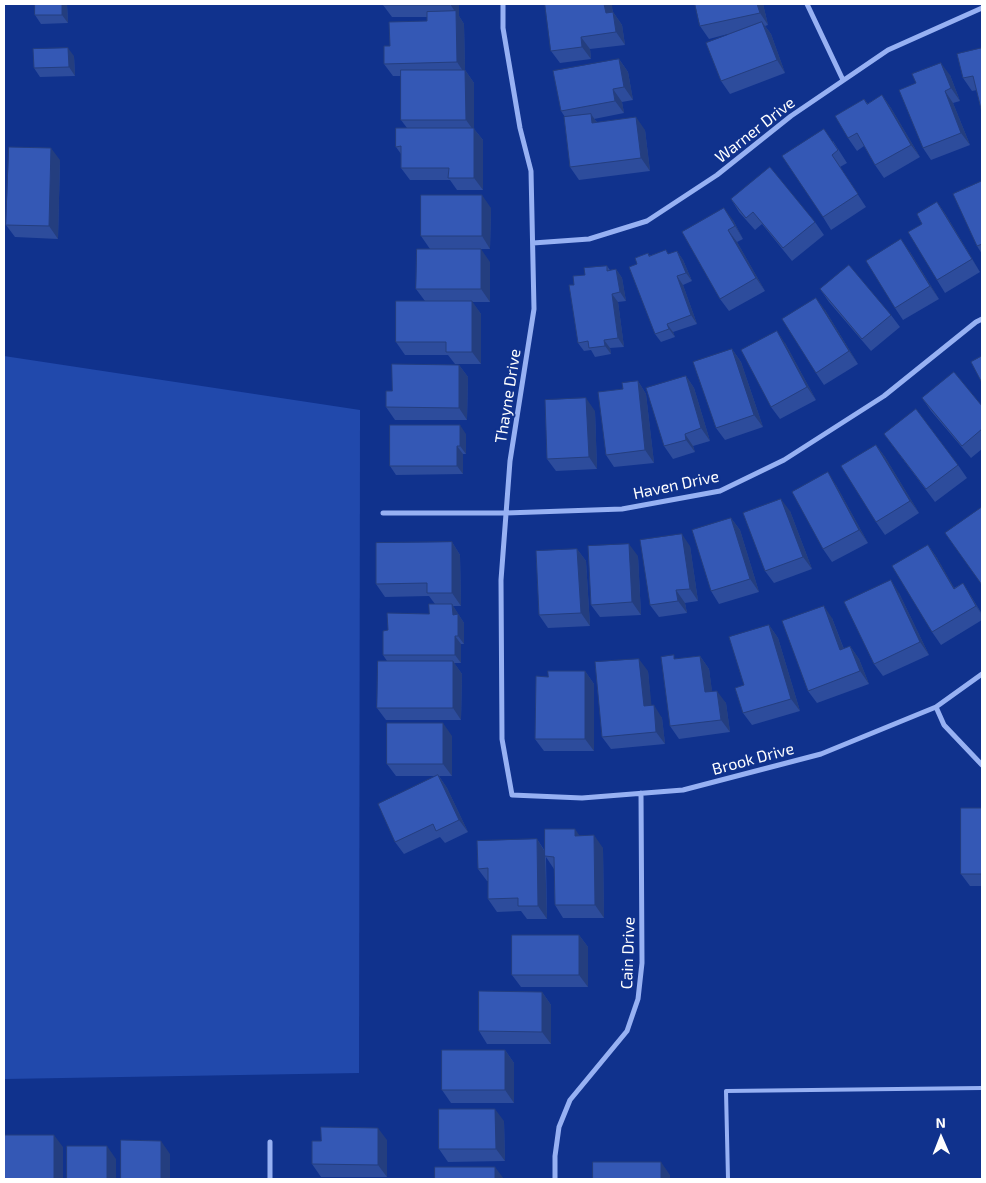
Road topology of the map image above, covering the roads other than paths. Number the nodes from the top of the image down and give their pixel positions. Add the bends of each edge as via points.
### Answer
1 (503, 4) edge
2 (807, 4) edge
3 (982, 8) edge
4 (843, 80) junction
5 (533, 243) junction
6 (982, 319) edge
7 (383, 513) dead end
8 (506, 513) junction
9 (982, 674) edge
10 (936, 708) junction
11 (982, 765) edge
12 (641, 793) junction
13 (512, 795) joint
14 (982, 1088) edge
15 (270, 1142) dead end
16 (270, 1179) edge
17 (555, 1179) edge
18 (728, 1179) edge

1 - 5 street, Thayne Drive via 503,28 520,128 531,171
2 - 4 street
3 - 4 street, Warner Drive via 888,50
4 - 5 street, Warner Drive via 790,116 717,175 647,220 589,239
5 - 8 street, Thayne Drive via 534,309 510,461
6 - 8 street, Haven Drive via 884,396 784,460 720,492 622,509
7 - 8 street, Haven Drive
8 - 13 street, Thayne Drive via 502,580 502,739
9 - 10 street, Brook Drive
10 - 11 street via 944,725
10 - 12 street, Brook Drive via 821,754 684,790
12 - 13 street, Brook Drive via 582,798
12 - 17 street, Cain Drive via 642,963 638,999 627,1031 570,1100 559,1127 554,1156
14 - 18 lane via 726,1091
15 - 16 street

